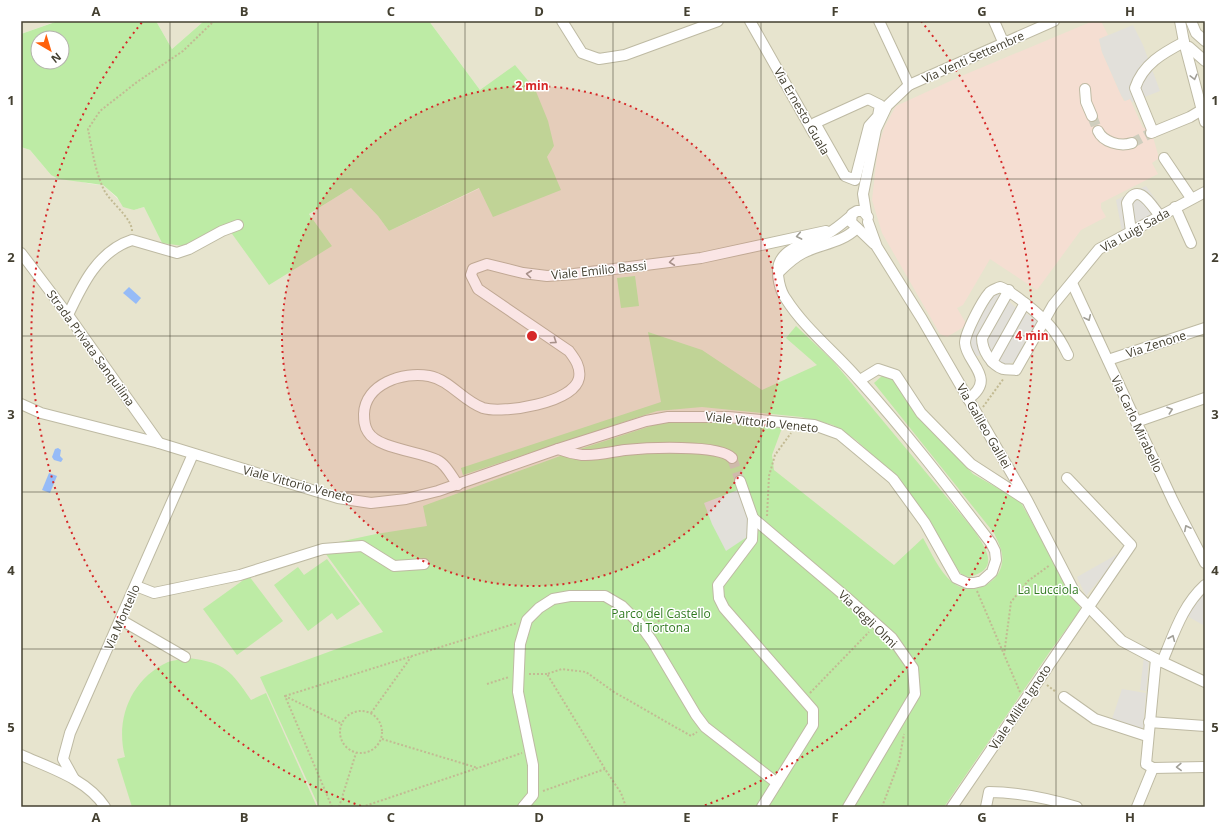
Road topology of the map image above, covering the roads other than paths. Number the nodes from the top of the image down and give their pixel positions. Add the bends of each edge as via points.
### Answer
1 (562, 21) edge
2 (718, 21) edge
3 (750, 21) edge
4 (879, 21) edge
5 (994, 21) edge
6 (1054, 21) edge
7 (1180, 21) edge
8 (1191, 21) edge
9 (1200, 36) edge
10 (1185, 42) junction
11 (1004, 44) junction
12 (1205, 62) edge
13 (909, 85) junction
14 (1084, 89) dead end
15 (887, 106) junction
16 (1203, 109) edge
17 (1092, 116) tunnel mouth
18 (806, 122) junction
19 (1205, 122) edge
20 (1098, 131) tunnel mouth
21 (1132, 143) tunnel mouth
22 (1164, 158) dead end
23 (855, 180) joint
24 (863, 191) junction
25 (1205, 192) edge
26 (1191, 198) junction
27 (1175, 207) junction
28 (853, 214) junction
29 (1160, 216) junction
30 (867, 217) junction
31 (238, 225) dead end
32 (837, 228) junction
33 (858, 228) junction
34 (1131, 231) junction
35 (1189, 240) dead end
36 (877, 246) junction
37 (21, 253) edge
38 (779, 272) junction
39 (1072, 283) junction
40 (1009, 290) junction
41 (1025, 303) junction
42 (68, 315) junction
43 (1045, 318) junction
44 (1205, 328) edge
45 (1068, 355) dead end
46 (1108, 360) junction
47 (992, 362) junction
48 (860, 380) junction
49 (968, 398) junction
50 (1205, 398) edge
51 (21, 404) edge
52 (1136, 422) junction
53 (159, 443) junction
54 (558, 449) junction
55 (193, 454) junction
56 (732, 458) dead end
57 (1067, 478) dead end
58 (740, 481) tunnel mouth
59 (458, 485) junction
60 (1027, 500) junction
61 (753, 518) junction
62 (1205, 563) edge
63 (424, 564) dead end
64 (136, 586) junction
65 (1205, 586) edge
66 (1087, 606) junction
67 (120, 620) junction
68 (185, 657) dead end
69 (1159, 660) junction
70 (1205, 682) edge
71 (1064, 697) road end
72 (1149, 722) junction
73 (1205, 726) edge
74 (1147, 736) junction
75 (21, 755) edge
76 (1205, 767) edge
77 (1153, 768) junction
78 (74, 779) junction
79 (777, 783) junction
80 (105, 807) edge
81 (523, 807) edge
82 (762, 807) edge
83 (848, 807) edge
84 (952, 807) edge
85 (986, 807) edge
86 (1077, 807) edge
87 (1137, 807) edge

1 - 2 street via 582,53 599,59 625,55
3 - 18 street, Via Ernesto Guala
4 - 13 street
5 - 11 street
6 - 11 street, Via Venti Settembre
7 - 10 street
8 - 9 street
9 - 10 street via 1197,44
10 - 12 street
10 -> 16 street
10 - 16 street via 1164,52 1142,73 1135,88 1152,133
11 - 13 street, Via Venti Settembre
13 - 15 street, Via Venti Settembre
14 - 17 street
15 - 18 street via 869,95
15 - 24 street via 873,139
16 - 19 street
18 - 24 street, Via Ernesto Guala via 842,182
20 - 21 street via 1105,140
22 - 26 street
23 - 23 street via 868,126 878,116 880,105 868,99 815,123 845,176
24 - 28 street
24 - 30 street
25 - 26 street, Via Luigi Sada
26 - 27 street, Via Luigi Sada
27 - 29 street, Via Luigi Sada
27 - 35 street
28 - 30 street via 860,211
28 - 32 street
28 - 33 street via 851,222
29 - 34 street, Via Luigi Sada
29 - 34 street via 1143,196 1134,194 1127,203
30 - 33 street via 865,226
30 - 36 street
31 - 42 street via 177,253 132,240 110,252 100,261 85,282
32 - 38 street via 798,246 783,257 778,266
32 -> 59 street, Viale Emilio Bassi via 701,258 574,274 547,276 487,264 474,269 471,275 478,289 569,351 578,364 579,379 573,388 560,397 503,411 483,408 445,382 430,376 413,374 394,378 378,387 364,408 364,422 368,432 377,441 437,460
33 - 36 street
33 - 38 street via 841,239 797,256
34 - 39 street, Via Luigi Sada via 1099,249
36 - 49 street, Via Galileo Galilei
37 - 42 street, Strada Privata Sanquilina
38 - 48 street, Viale Vittorio Veneto via 786,300
39 - 43 street, Via Luigi Sada
39 -> 46 street, Via Carlo Mirabello
40 - 41 street
40 - 47 street via 982,338 982,345
40 - 49 street via 1000,287 989,292 968,332 965,342 967,350 978,367 980,379 979,388
41 - 43 street
41 - 47 street
42 - 53 street, Strada Privata Sanquilina
43 - 45 street via 1059,336
43 - 47 street, Via Luigi Sada via 1016,370 1003,369
44 - 46 street, Via Zenone
46 - 52 street, Via Carlo Mirabello
48 - 54 street, Viale Vittorio Veneto via 929,462 991,543 995,551 995,566 982,581 967,582 956,578 910,500 893,479 839,434 814,425 728,418 668,417 646,421
48 - 60 street via 878,369 896,375 921,413 971,464
49 - 60 street, Via Galileo Galilei
52 -> 50 street
51 - 53 street via 41,413
62 -> 52 street, Via Carlo Mirabello
53 - 55 street
54 - 56 street via 583,455 627,450 698,450 722,452
54 - 59 street, Viale Vittorio Veneto
55 - 59 street, Viale Vittorio Veneto via 338,498 371,503 406,499
55 - 64 street, Via Montello
57 - 66 street, Viale Milite Ignoto via 1130,545
58 - 61 street
60 - 66 street, Via Galileo Galilei via 1075,593
61 - 79 street via 752,540 718,585 719,598 724,608 813,710 813,725
61 - 83 street, Via degli Olmi via 892,638 913,668 915,694
63 - 64 street via 394,566 362,546 323,549 240,575 154,593
64 - 67 street, Via Montello
69 -> 65 street via 1192,597
66 - 69 street, Via Galileo Galilei via 1122,641
66 - 84 street, Viale Milite Ignoto
67 - 68 street
67 - 78 street, Via Montello via 70,733 63,759
69 - 70 street, Via Galileo Galilei
69 - 72 street
71 - 74 street via 1095,720
72 - 73 street
72 - 74 street
74 - 77 street via 1146,764
75 - 78 street
76 -> 77 street
77 - 87 street
78 - 80 street via 98,796
79 - 81 street via 705,727 652,641 622,606 605,596 570,596 548,602 538,608 527,620 520,644 518,692 533,764 533,795
79 - 82 street
85 - 86 street via 989,792 1039,796

